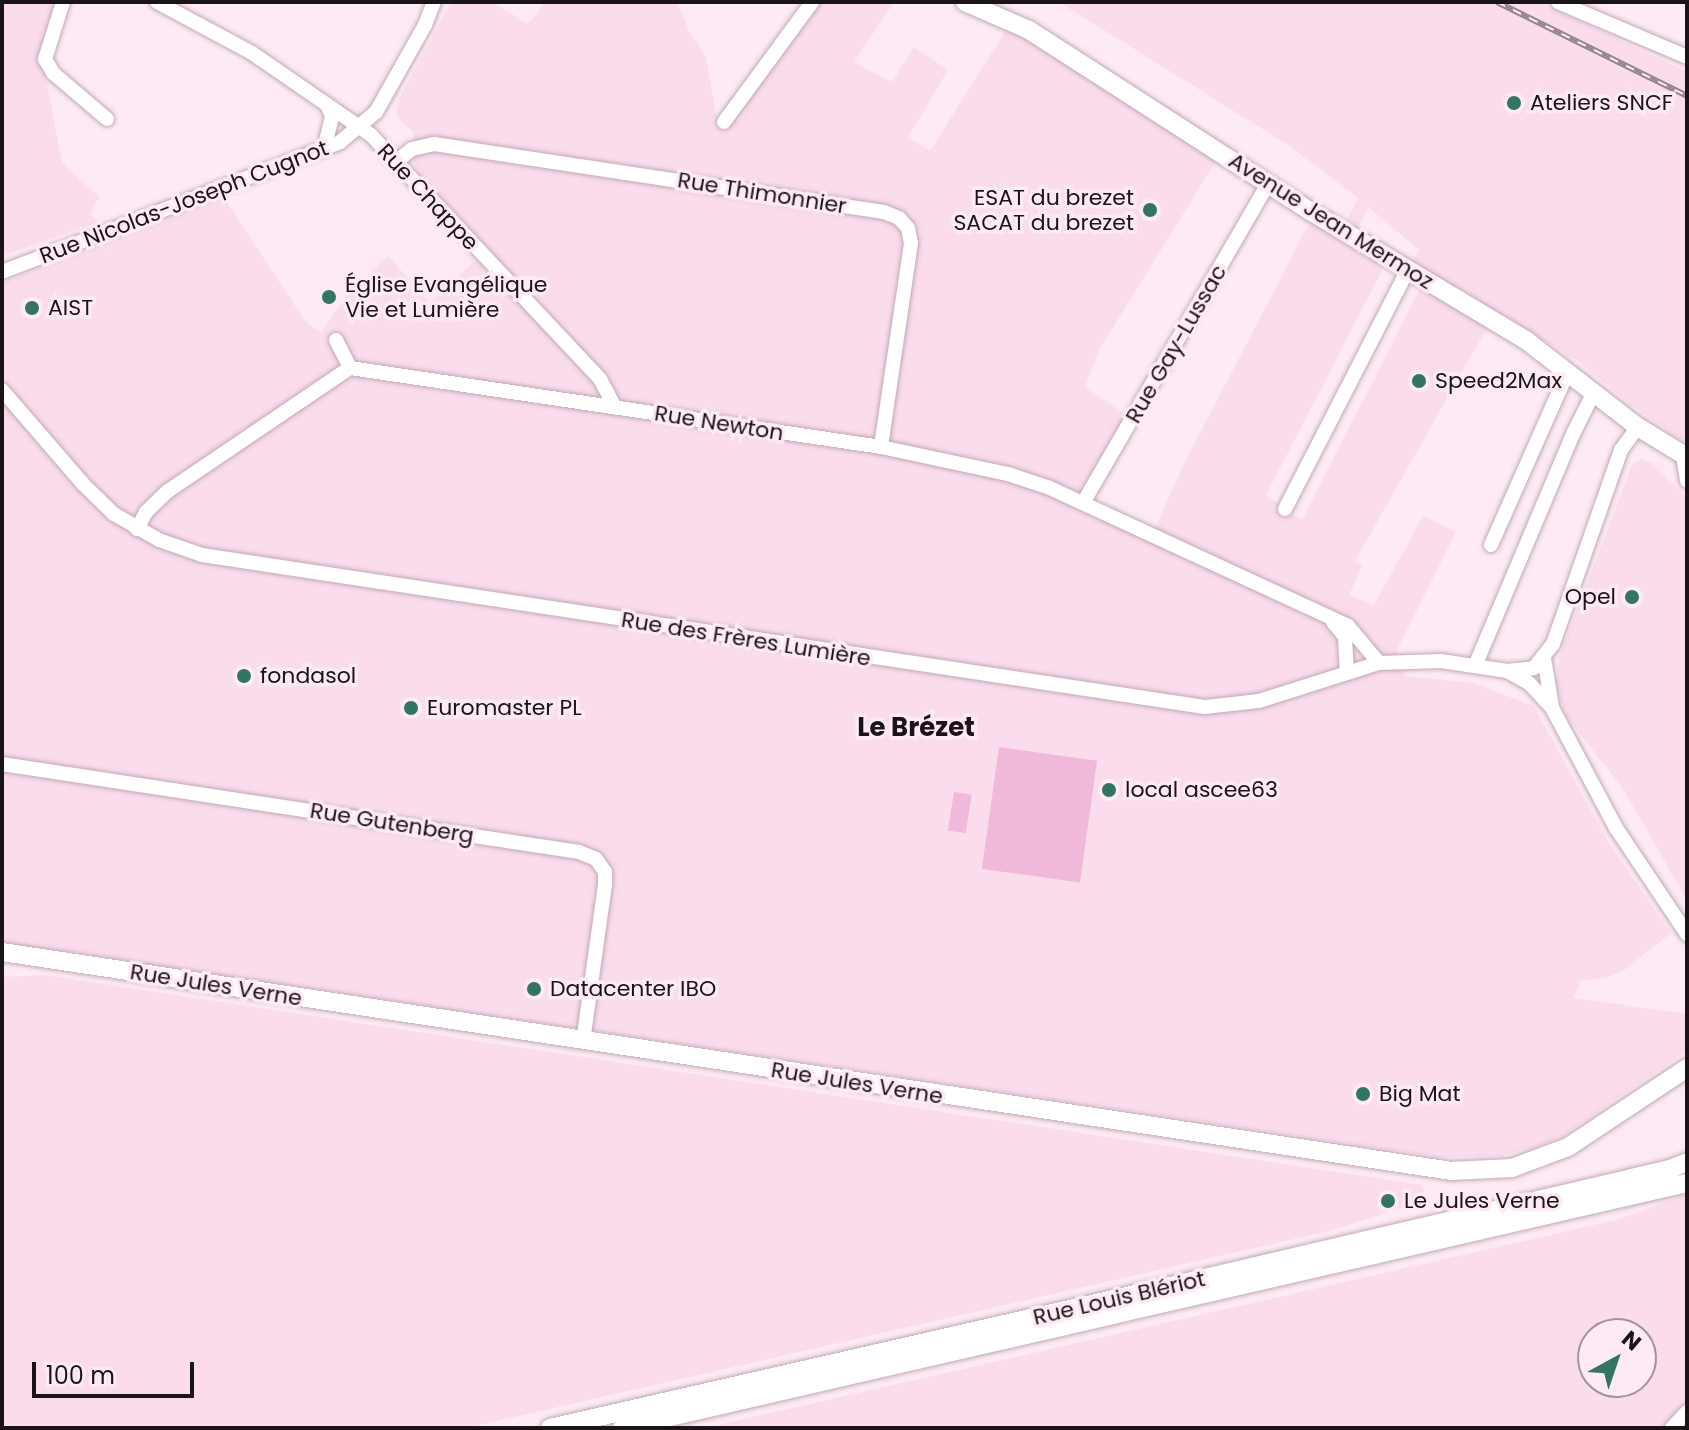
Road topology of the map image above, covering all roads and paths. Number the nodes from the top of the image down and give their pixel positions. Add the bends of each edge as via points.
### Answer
1 (63, 2) edge
2 (157, 2) edge
3 (434, 2) edge
4 (812, 2) edge
5 (965, 2) edge
6 (1558, 2) edge
7 (1687, 57) edge
8 (327, 104) junction
9 (107, 119) dead end
10 (724, 122) dead end
11 (360, 128) junction
12 (324, 149) junction
13 (396, 162) junction
14 (1268, 184) junction
15 (1408, 270) junction
16 (2, 272) edge
17 (336, 340) dead end
18 (350, 368) junction
19 (1568, 371) junction
20 (2, 390) edge
21 (1594, 392) junction
22 (615, 407) junction
23 (1638, 427) junction
24 (881, 447) junction
25 (1685, 456) edge
26 (1687, 481) edge
27 (1083, 503) junction
28 (1285, 509) dead end
29 (137, 529) junction
30 (1491, 545) dead end
31 (1326, 616) junction
32 (1544, 658) junction
33 (1379, 663) junction
34 (1475, 666) junction
35 (1347, 671) junction
36 (1507, 671) junction
37 (1552, 708) junction
38 (2, 764) edge
39 (1687, 934) edge
40 (2, 952) edge
41 (583, 1041) junction
42 (1687, 1068) edge
43 (1687, 1162) edge
44 (1687, 1183) edge
45 (1687, 1412) edge
46 (550, 1428) edge
47 (622, 1428) edge
48 (1672, 1428) edge

1 - 9 street via 45,59 53,73
2 - 8 street, Rue Chappe via 252,53
3 - 11 street, Rue Nicolas-Joseph Cugnot via 376,112
4 - 10 street
5 - 14 main road, Avenue Jean Mermoz via 1029,30
6 - 7 street
8 - 11 street, Rue Chappe
8 - 12 street via 332,116
11 - 12 street, Rue Nicolas-Joseph Cugnot
11 - 13 street, Rue Chappe
12 - 16 street, Rue Nicolas-Joseph Cugnot
13 - 22 street, Rue Chappe via 600,379
13 - 24 street, Rue Thimonnier via 412,149 434,144 899,218 911,243
14 - 15 main road, Avenue Jean Mermoz
14 - 27 street, Rue Gay-Lussac
15 - 19 main road, Avenue Jean Mermoz
15 - 28 street
17 - 18 street
18 - 22 street, Rue Newton
18 - 29 street via 168,491
19 - 21 main road, Avenue Jean Mermoz
19 - 30 street
20 - 29 street, Rue des Frères Lumière via 83,484
21 - 23 main road, Avenue Jean Mermoz
21 - 34 street
22 - 24 street, Rue Newton
23 - 25 main road, Avenue Jean Mermoz
23 - 32 street via 1621,450
24 - 27 street, Rue Newton via 1008,474
25 - 26 street
27 - 31 street, Rue Newton
29 - 35 street, Rue des Frères Lumière via 172,546 232,561 1183,705 1244,705
31 - 33 street, Rue Newton via 1354,630
31 - 35 street via 1345,637
32 - 36 street, Rue des Frères Lumière via 1534,668
32 - 37 street
33 - 34 street, Rue des Frères Lumière
33 - 35 street, Rue des Frères Lumière
34 - 36 street, Rue des Frères Lumière
36 - 37 street via 1529,683
37 - 39 street via 1616,828
38 - 41 street, Rue Gutenberg via 579,852 596,859 605,872 605,885
40 - 41 main road, Rue Jules Verne
41 - 42 main road, Rue Jules Verne via 1466,1172 1512,1168 1568,1147
43 - 46 main road, Rue Louis Blériot
44 - 47 main road, Rue Louis Blériot
45 - 48 street

